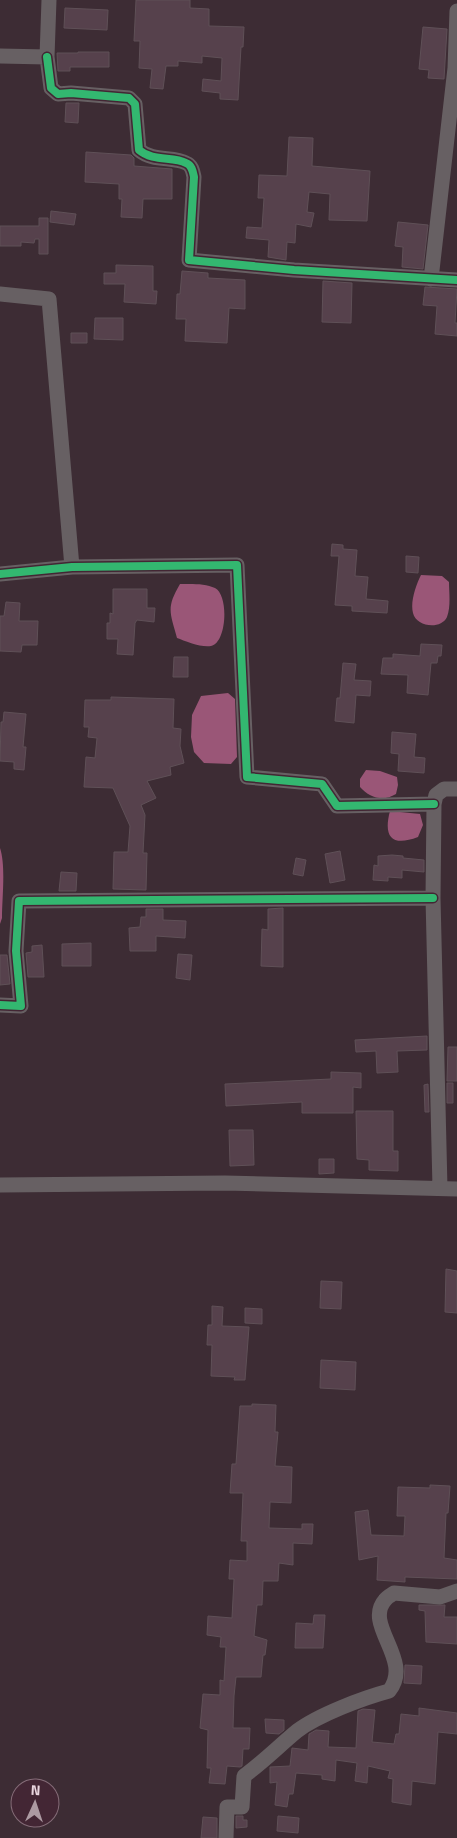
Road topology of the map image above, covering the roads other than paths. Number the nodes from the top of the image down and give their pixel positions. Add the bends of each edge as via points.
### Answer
1 (49, 0) edge
2 (457, 11) edge
3 (0, 56) edge
4 (47, 56) junction
5 (430, 279) junction
6 (457, 280) edge
7 (0, 294) edge
8 (72, 567) junction
9 (0, 574) edge
10 (457, 790) edge
11 (434, 804) junction
12 (433, 898) junction
13 (0, 1006) edge
14 (0, 1185) edge
15 (440, 1188) junction
16 (457, 1189) edge
17 (457, 1591) edge
18 (226, 1838) edge

1 - 4 street
2 - 5 street via 455,68
3 - 4 street
4 - 5 street via 51,88 58,94 130,98 135,104 139,150 145,155 186,163 192,168 189,260
5 - 6 street
7 - 8 street via 49,299
8 - 9 street
8 - 11 street via 237,565 247,777 322,784 337,806
10 - 11 street via 444,789 436,795
11 - 12 street
12 - 13 street via 19,900 16,951 21,1006
12 - 15 street
14 - 15 street via 225,1183
15 - 16 street
17 - 18 street via 440,1597 394,1593 384,1600 380,1614 382,1630 395,1659 394,1684 389,1691 336,1711 299,1730 244,1776 242,1808 227,1807

